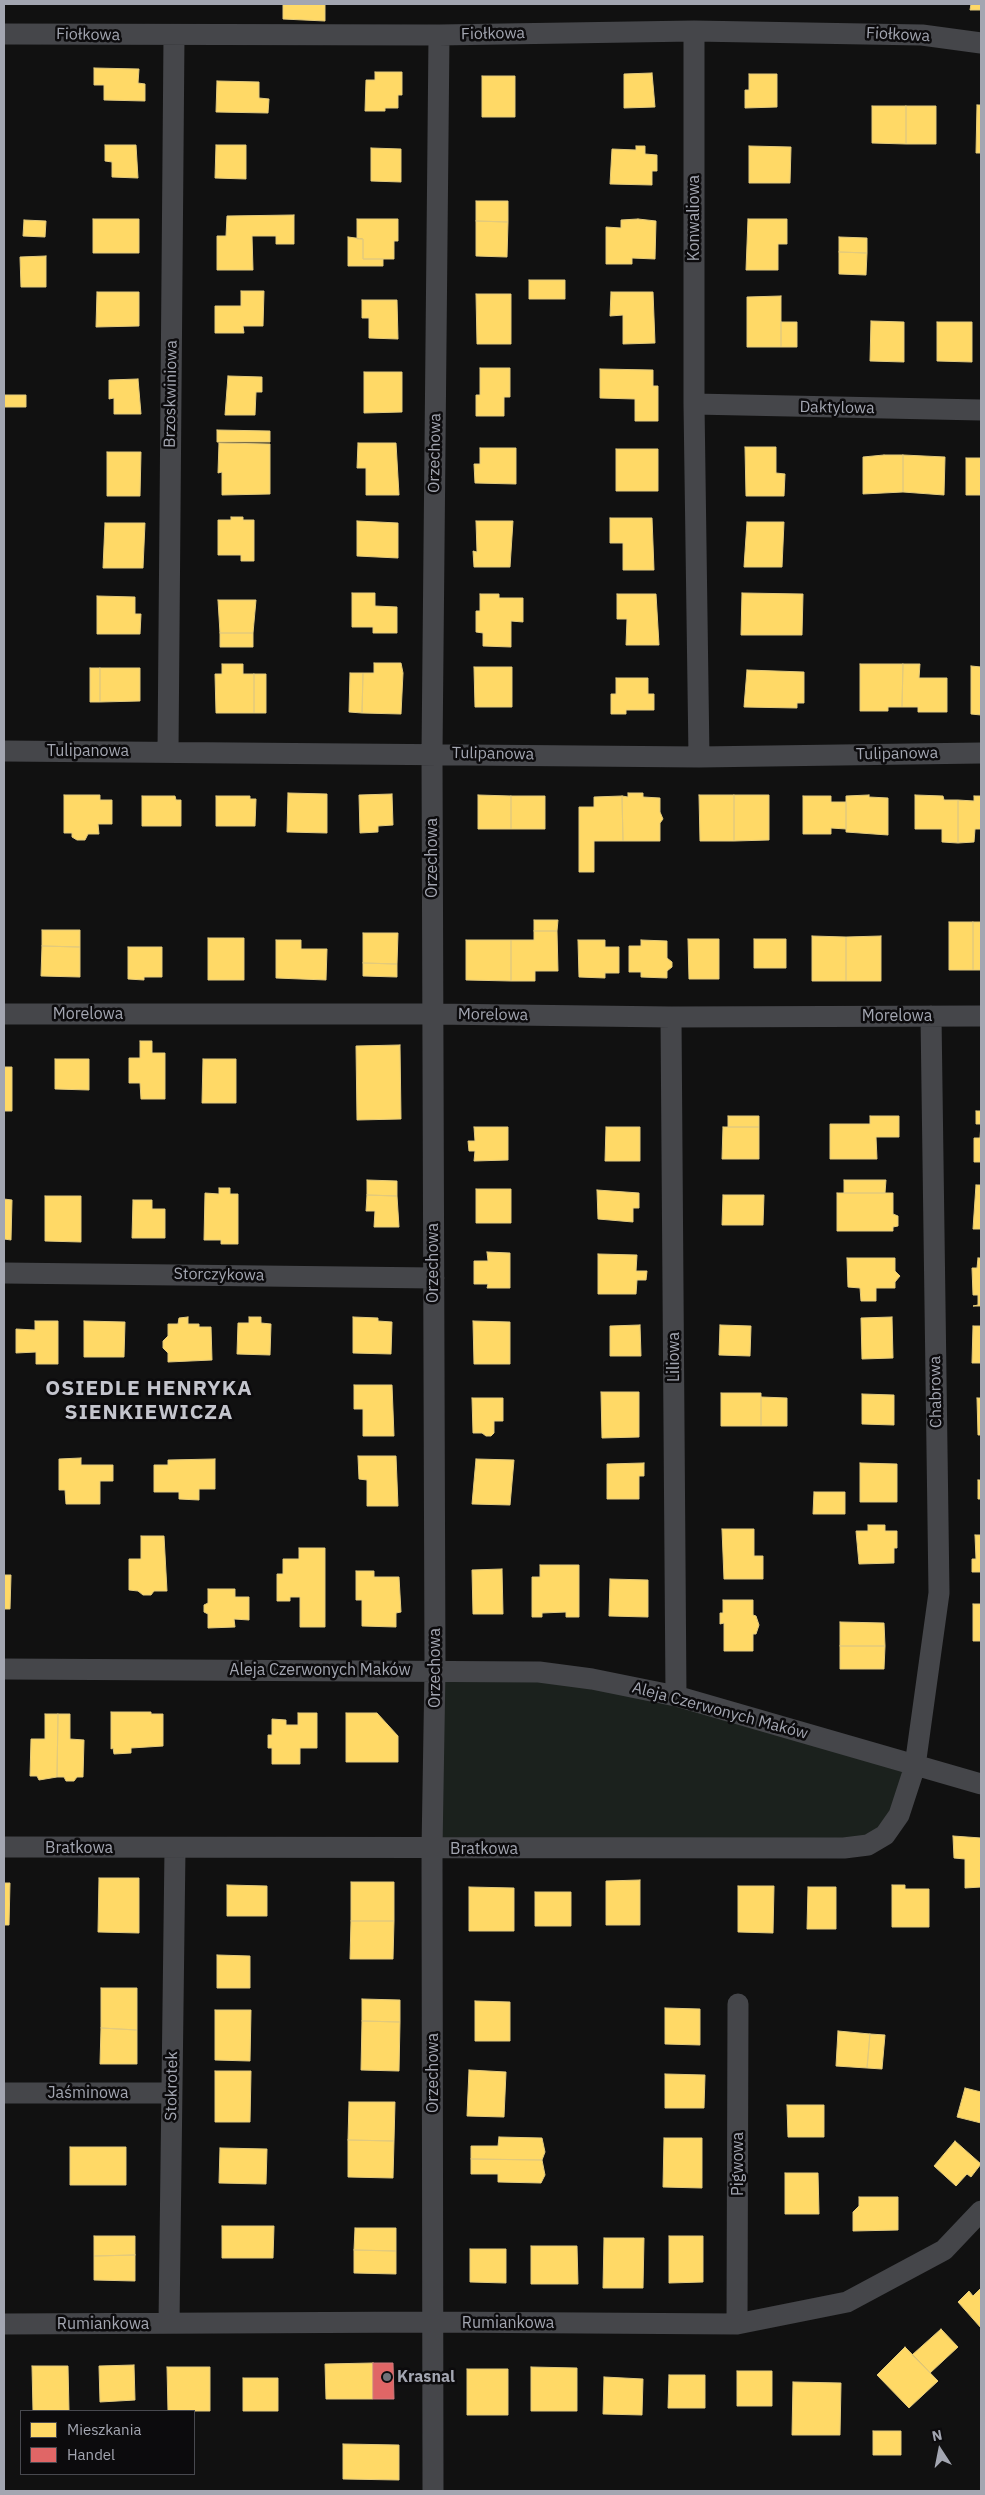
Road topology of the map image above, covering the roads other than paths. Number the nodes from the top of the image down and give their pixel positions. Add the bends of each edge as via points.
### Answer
1 (694, 31) junction
2 (4, 34) edge
3 (439, 35) junction
4 (174, 36) junction
5 (981, 43) edge
6 (694, 404) junction
7 (981, 410) edge
8 (4, 751) edge
9 (168, 752) junction
10 (981, 753) edge
11 (432, 754) junction
12 (699, 757) junction
13 (4, 1014) edge
14 (433, 1014) junction
15 (931, 1016) junction
16 (981, 1016) edge
17 (671, 1017) junction
18 (4, 1273) edge
19 (434, 1278) junction
20 (4, 1670) edge
21 (435, 1670) junction
22 (676, 1696) junction
23 (915, 1766) junction
24 (981, 1784) edge
25 (4, 1848) edge
26 (175, 1849) junction
27 (432, 1849) junction
28 (738, 2004) dead end
29 (4, 2093) edge
30 (172, 2093) junction
31 (981, 2211) edge
32 (433, 2322) junction
33 (169, 2323) junction
34 (4, 2324) edge
35 (738, 2324) junction
36 (433, 2491) edge

1 - 3 street, Fiołkowa
1 - 5 street, Fiołkowa via 922,35
1 - 6 street, Konwaliowa
2 - 4 street, Fiołkowa
3 - 4 street, Fiołkowa
3 - 11 street, Orzechowa
4 - 9 street, Brzoskwiniowa
6 - 7 street, Daktylowa
6 - 12 street, Konwaliowa
8 - 9 street, Tulipanowa
9 - 11 street, Tulipanowa
10 - 12 street, Tulipanowa
11 - 12 street, Tulipanowa
11 - 14 street, Orzechowa
13 - 14 street, Morelowa
14 - 17 street, Morelowa
14 - 19 street, Orzechowa
15 - 16 street, Morelowa
15 - 17 street, Morelowa
15 - 23 street, Chabrowa via 939,1593
17 - 22 street, Liliowa
18 - 19 street, Storczykowa
19 - 21 street, Orzechowa
20 - 21 street, Aleja Czerwonych Maków
21 - 22 street, Aleja Czerwonych Maków via 539,1672
21 - 27 street, Orzechowa
22 - 23 street, Aleja Czerwonych Maków
23 - 24 street, Aleja Czerwonych Maków
23 - 27 street, Bratkowa via 899,1815 885,1835 868,1845 844,1848
25 - 26 street, Bratkowa
26 - 27 street, Bratkowa
26 - 30 street, Stokrotek
27 - 32 street, Orzechowa
28 - 35 street, Pigwowa
29 - 30 street, Jaśminowa
30 - 33 street, Stokrotek
31 - 35 street, Rumiankowa via 944,2250 848,2302
32 - 33 street, Rumiankowa
32 - 35 street, Rumiankowa
32 - 36 street, Orzechowa
33 - 34 street, Rumiankowa

